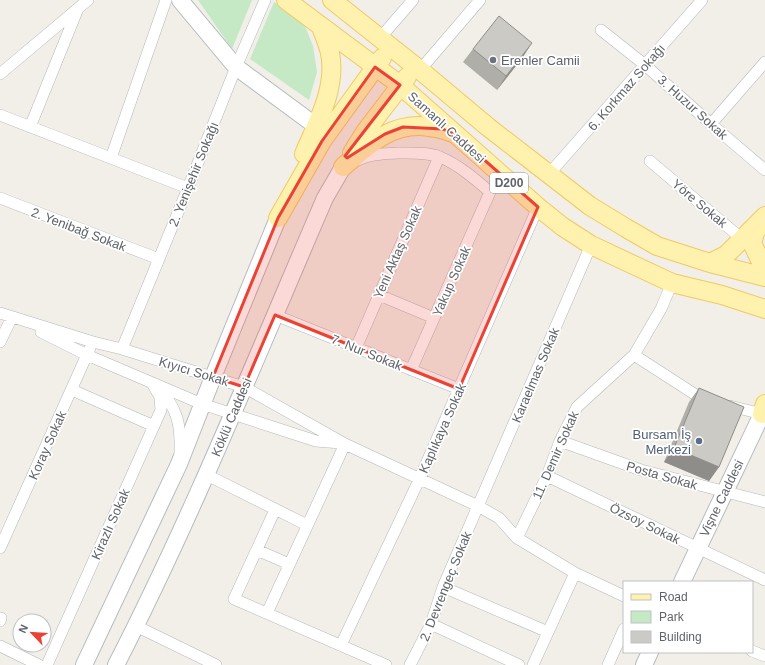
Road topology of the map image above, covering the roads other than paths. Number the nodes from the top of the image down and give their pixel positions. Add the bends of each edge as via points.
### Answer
1 (88, 0) edge
2 (166, 0) edge
3 (180, 0) edge
4 (265, 0) edge
5 (286, 0) edge
6 (413, 0) edge
7 (480, 0) edge
8 (702, 0) edge
9 (336, 1) edge
10 (76, 11) junction
11 (321, 27) junction
12 (601, 30) dead end
13 (386, 42) junction
14 (765, 62) edge
15 (645, 65) junction
16 (236, 67) junction
17 (375, 67) junction
18 (418, 68) junction
19 (0, 74) edge
20 (400, 85) junction
21 (0, 115) edge
22 (711, 124) junction
23 (316, 126) junction
24 (30, 127) junction
25 (456, 135) junction
26 (439, 157) junction
27 (111, 158) junction
28 (650, 161) dead end
29 (343, 167) junction
30 (765, 170) edge
31 (549, 174) junction
32 (188, 188) junction
33 (0, 198) edge
34 (538, 207) junction
35 (765, 216) edge
36 (278, 218) junction
37 (747, 241) junction
38 (591, 245) junction
39 (159, 259) junction
40 (710, 263) junction
41 (765, 266) edge
42 (765, 277) edge
43 (672, 283) junction
44 (379, 295) junction
45 (722, 295) junction
46 (765, 309) edge
47 (0, 313) edge
48 (275, 315) junction
49 (12, 317) junction
50 (434, 318) junction
51 (765, 322) edge
52 (0, 342) edge
53 (93, 342) junction
54 (356, 348) junction
55 (122, 349) junction
56 (87, 355) junction
57 (634, 355) junction
58 (412, 370) junction
59 (213, 377) junction
60 (152, 383) junction
61 (244, 387) junction
62 (459, 389) junction
63 (72, 390) junction
64 (202, 404) junction
65 (764, 409) edge
66 (232, 414) junction
67 (154, 426) junction
68 (560, 441) junction
69 (345, 444) junction
70 (180, 464) junction
71 (207, 475) junction
72 (547, 476) junction
73 (420, 478) junction
74 (724, 492) junction
75 (765, 502) edge
76 (478, 506) junction
77 (275, 510) junction
78 (307, 525) junction
79 (517, 538) junction
80 (0, 548) edge
81 (697, 548) junction
82 (257, 550) junction
83 (289, 564) junction
84 (575, 573) junction
85 (765, 580) edge
86 (682, 581) edge
87 (443, 587) junction
88 (623, 596) edge
89 (267, 613) junction
90 (0, 618) edge
91 (0, 621) edge
92 (431, 624) junction
93 (136, 626) junction
94 (623, 631) edge
95 (548, 632) junction
96 (341, 645) junction
97 (0, 646) edge
98 (753, 651) edge
99 (650, 653) edge
100 (765, 656) edge
101 (39, 665) edge
102 (46, 665) edge
103 (84, 665) edge
104 (116, 665) edge
105 (216, 665) edge
106 (386, 665) edge
107 (410, 665) edge
108 (519, 665) edge
109 (533, 665) edge
110 (608, 665) edge
111 (644, 665) edge

1 - 10 street
2 - 27 street
3 - 16 main road
4 - 16 street, 2. Yenişehir Sokağı
5 - 11 main road, Samanlı Caddesi / D200
6 - 13 street
7 - 18 street
8 - 15 street, 6. Korkmaz Sokağı
9 - 13 main road, Samanlı Caddesi / D200
10 - 19 street
10 - 24 street
11 - 17 main road, Samanlı Caddesi / D200
11 - 23 main road via 330,52 332,70 328,93
12 - 15 street, 3. Huzur Sokak
13 - 17 main road
13 - 18 main road, Samanlı Caddesi / D200
14 - 22 street
15 - 22 street, 3. Huzur Sokak
15 - 31 street, 6. Korkmaz Sokağı
16 - 23 main road
16 - 32 street, 2. Yenişehir Sokağı
17 - 20 main road, Samanlı Caddesi / D200
17 - 36 main road via 322,141
18 - 20 main road
18 - 31 main road, Samanlı Caddesi / D200
20 - 25 main road, Samanlı Caddesi / D200
20 - 29 main road via 364,132
21 - 24 street
22 - 30 street, 3. Huzur Sokak
23 - 36 main road
24 - 27 street
25 - 29 main road via 443,129 403,127 374,141
25 - 34 main road, Samanlı Caddesi / D200
26 - 29 street via 414,153 370,155
26 - 44 street, Yeni Aktaş Sokak
26 - 50 street, Yakup Sokak via 466,172 490,192
27 - 32 street
28 - 37 street, Yöre Sokak
29 - 48 main road, Köklü Caddesi via 325,198
31 - 40 main road, Samanlı Caddesi / D200 via 590,206 657,246
32 - 39 street, 2. Yenişehir Sokağı
33 - 39 street, 2. Yenibağ Sokak
34 - 38 main road, Samanlı Caddesi / D200 via 562,227
34 - 62 street, Kaplıkaya Sokak
35 - 37 main road
36 - 59 main road
37 - 40 main road
37 - 41 main road
38 - 43 main road, Samanlı Caddesi / D200
38 - 76 street, Karaelmas Sokak
39 - 55 street, 2. Yenişehir Sokağı
40 - 42 main road, Samanlı Caddesi / D200
43 - 45 main road, Samanlı Caddesi / D200
43 - 57 street, 11. Demir Sokak via 661,309
44 - 50 street
44 - 54 street, Yeni Aktaş Sokak
45 - 46 main road, Samanlı Caddesi / D200
45 - 51 main road via 758,315
47 - 49 street, Kıyıcı Sokak
48 - 54 street, 7. Nur Sokak
48 - 61 main road, Köklü Caddesi
49 - 52 street
49 - 53 street, Kıyıcı Sokak
49 - 56 street
50 - 58 street, Yakup Sokak
53 - 55 street, Kıyıcı Sokak
53 - 56 street, Koray Sokak
54 - 58 street, 7. Nur Sokak
55 - 59 street, Kıyıcı Sokak
56 - 60 street
56 - 63 street, Koray Sokak
57 - 65 street via 700,398
57 - 68 street, 11. Demir Sokak via 577,407
58 - 62 street, 7. Nur Sokak
59 - 61 street, Kıyıcı Sokak
59 - 64 main road
60 - 64 street
60 - 67 street, Kirazlı Sokak via 160,397 161,410
60 - 70 street via 166,395 176,413 180,430
61 - 66 main road, Köklü Caddesi
61 - 69 street, Kıyıcı Sokak
62 - 73 street, Kaplıkaya Sokak
63 - 67 street
63 - 80 street, Koray Sokak
64 - 66 street
64 - 70 main road
65 - 74 main road, Vişne Caddesi
66 - 69 street via 316,441
66 - 71 main road, Köklü Caddesi
67 - 102 street, Kirazlı Sokak
68 - 72 street, 11. Demir Sokak
68 - 74 street, Posta Sokak via 641,470
69 - 73 street, Kıyıcı Sokak
69 - 78 street
70 - 103 main road
71 - 77 street
71 - 93 main road, Köklü Caddesi
72 - 79 street, 11. Demir Sokak
72 - 81 street, Özsoy Sokak
73 - 76 street, Kıyıcı Sokak
73 - 96 street, Kaplıkaya Sokak
74 - 75 street, Posta Sokak
74 - 81 main road, Vişne Caddesi
76 - 79 street, Kıyıcı Sokak via 499,518
76 - 87 street, 2. Devrengeç Sokak
77 - 78 street
77 - 82 street
78 - 83 street
79 - 84 street, Kıyıcı Sokak
81 - 85 street, Özsoy Sokak
81 - 86 main road, Vişne Caddesi
82 - 83 street
82 - 89 street via 234,599
83 - 89 street
84 - 88 street, Kıyıcı Sokak
84 - 95 street
87 - 92 street, 2. Devrengeç Sokak
87 - 95 street
89 - 96 street
90 - 91 street
92 - 107 street, 2. Devrengeç Sokak
92 - 108 street
93 - 104 main road, Köklü Caddesi
93 - 105 street
94 - 110 street
95 - 109 street
96 - 106 street
97 - 101 street
98 - 100 street
99 - 111 main road

